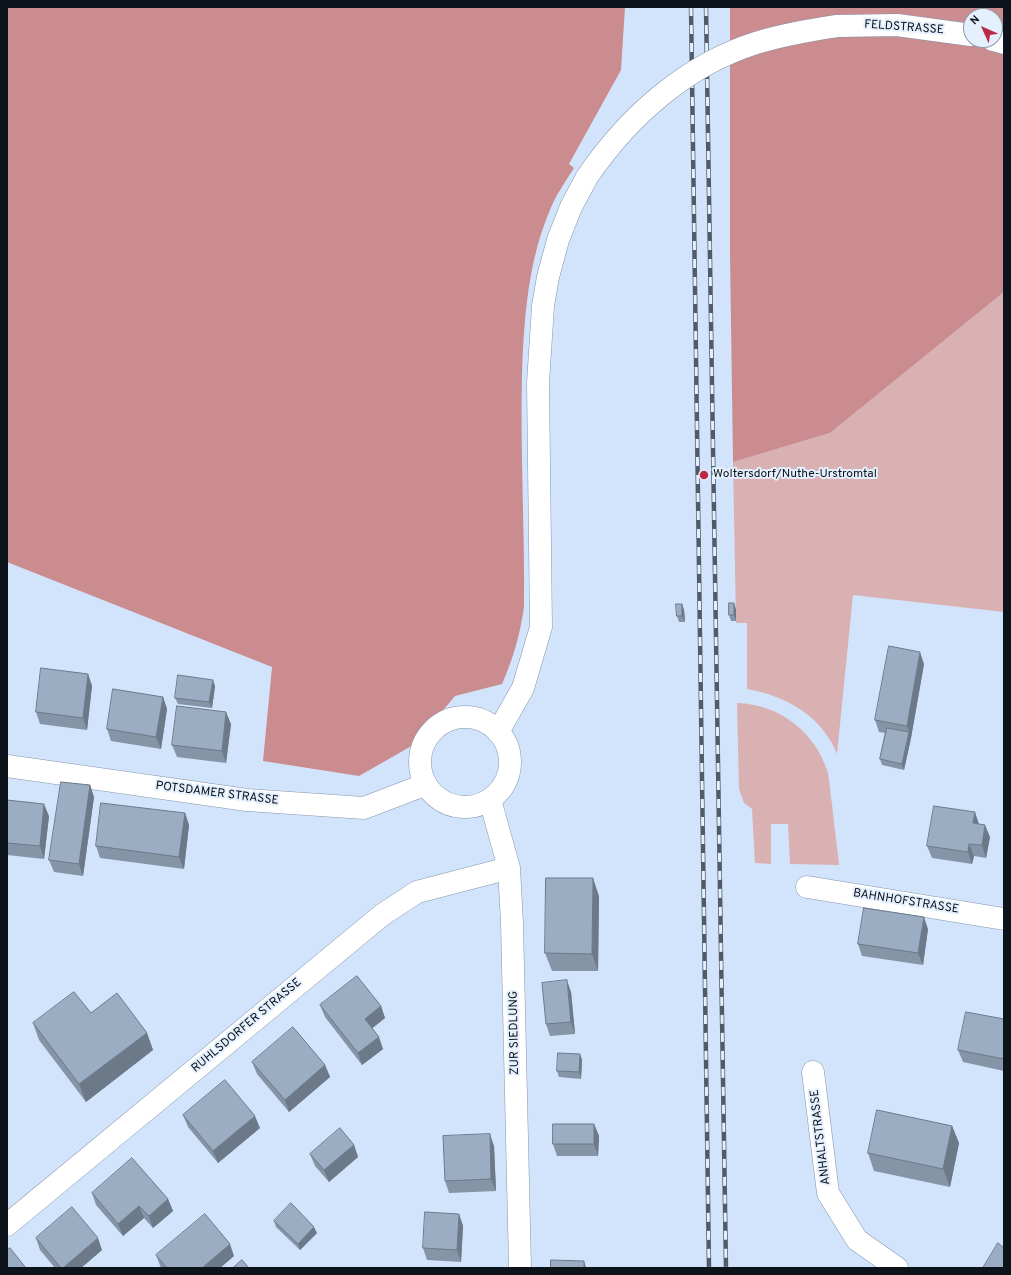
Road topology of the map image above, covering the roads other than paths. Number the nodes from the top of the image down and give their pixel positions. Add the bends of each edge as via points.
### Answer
1 (963, 34) edge
2 (498, 732) junction
3 (7, 766) edge
4 (424, 785) junction
5 (490, 800) junction
6 (509, 868) junction
7 (807, 887) dead end
8 (1004, 919) edge
9 (813, 1072) dead end
10 (7, 1225) edge
11 (520, 1268) edge
12 (897, 1268) edge

1 - 2 street, FELDSTRASSE, bridge via 897,25 837,26 756,43 722,57 662,94 604,154 588,177 571,207 558,240 549,270 543,306 538,383 541,627 523,688
2 - 4 street via 487,723 474,718 459,717 434,730 425,741 420,754
2 - 5 street via 506,745 510,760 508,776 501,790
3 - 4 street, POTSDAMER STRASSE via 247,800 364,808
4 - 5 street via 433,795 446,803 460,807 476,806
5 - 6 street, ZUR SIEDLUNG
6 - 10 street, RUHLSDORFER STRASSE via 416,892 382,915
6 - 11 street, ZUR SIEDLUNG
7 - 8 street, BAHNHOFSTRASSE
9 - 12 street, ANHALTSTRASSE via 828,1193 857,1240

